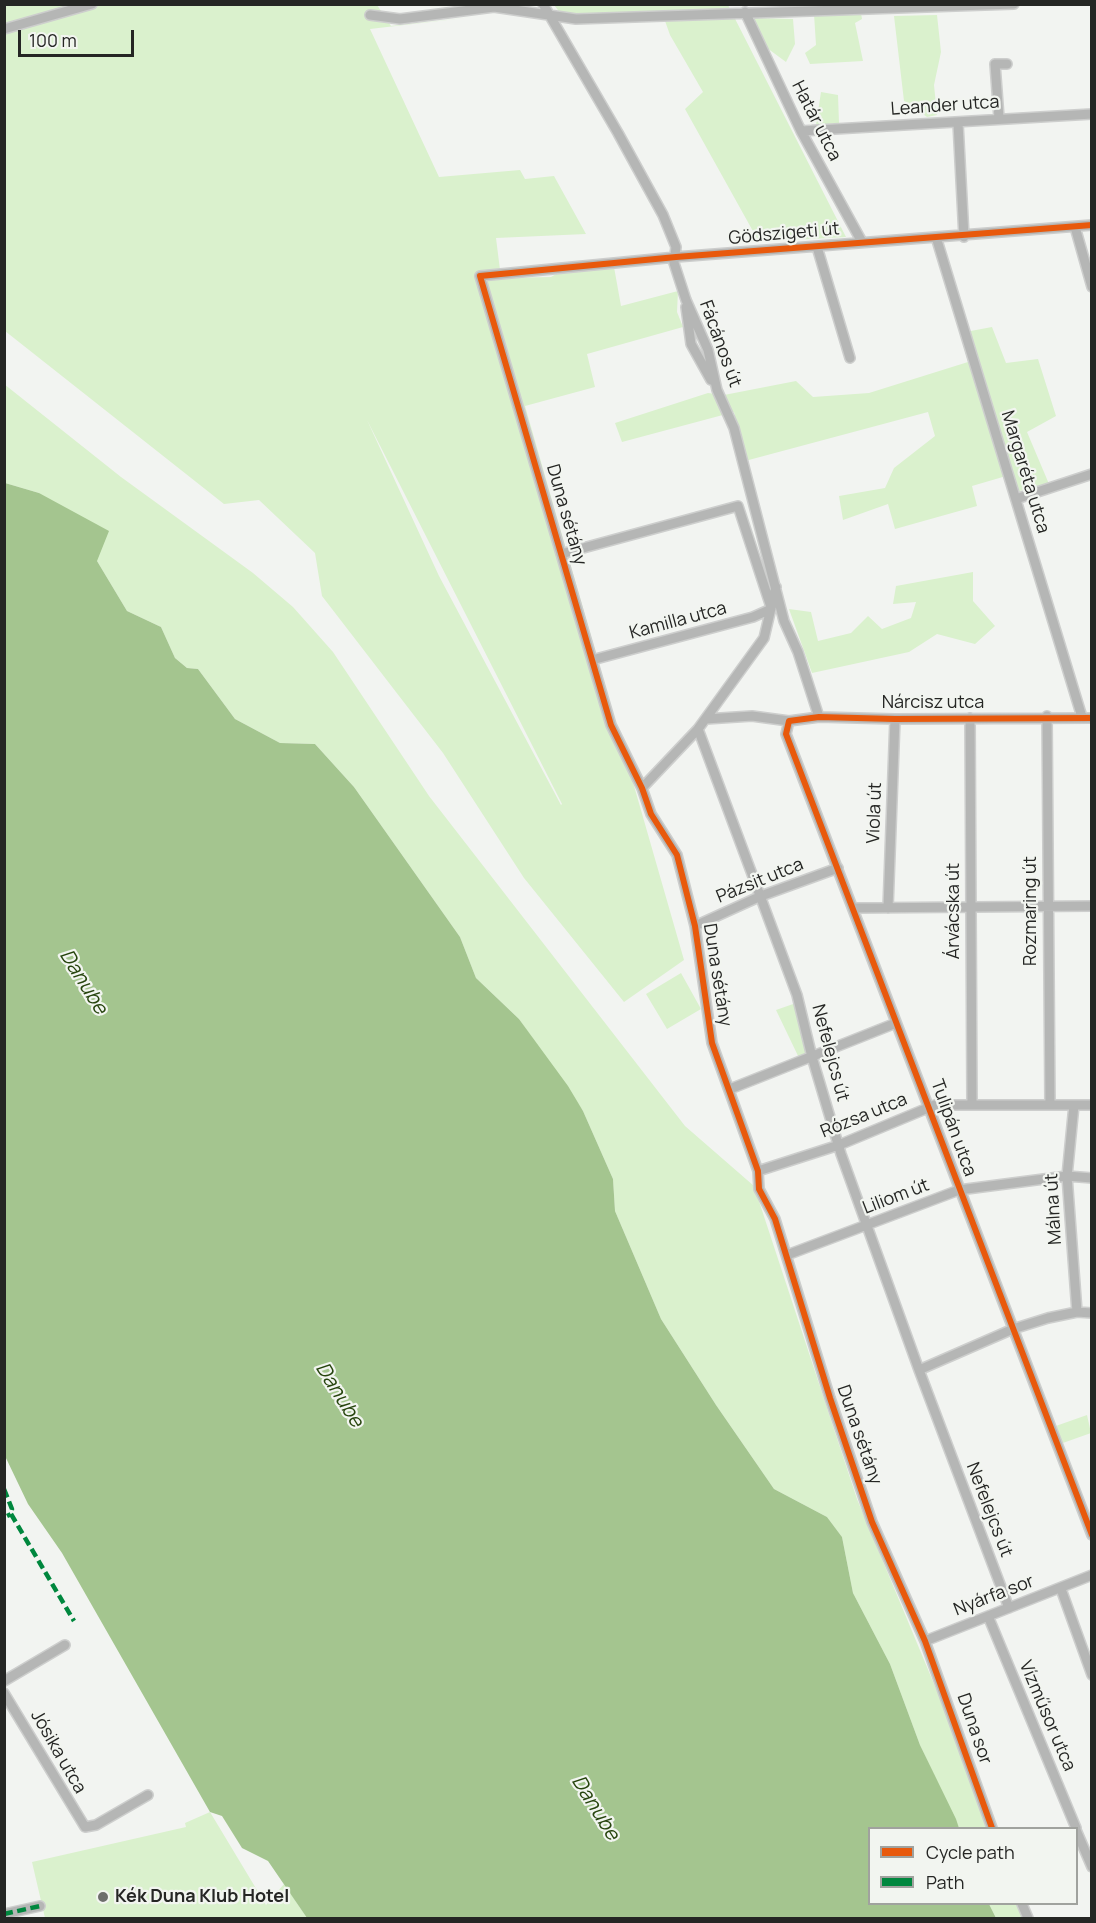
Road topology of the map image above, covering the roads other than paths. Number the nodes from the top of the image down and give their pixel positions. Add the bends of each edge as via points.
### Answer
1 (92, 4) edge
2 (543, 4) edge
3 (1014, 4) edge
4 (745, 12) junction
5 (370, 15) dead end
6 (550, 16) junction
7 (4, 29) edge
8 (1007, 64) dead end
9 (1092, 114) edge
10 (999, 118) junction
11 (958, 123) junction
12 (801, 131) junction
13 (1092, 225) edge
14 (1075, 227) junction
15 (936, 237) junction
16 (964, 237) junction
17 (862, 242) junction
18 (818, 247) junction
19 (676, 257) junction
20 (480, 276) joint
21 (1092, 287) edge
22 (850, 358) dead end
23 (1092, 474) edge
24 (1016, 499) junction
25 (561, 554) junction
26 (776, 587) junction
27 (771, 609) junction
28 (784, 621) junction
29 (591, 660) junction
30 (1047, 716) junction
31 (819, 717) junction
32 (1087, 717) edge
33 (970, 718) junction
34 (706, 719) junction
35 (895, 719) junction
36 (789, 721) junction
37 (698, 729) junction
38 (642, 788) junction
39 (838, 868) junction
40 (761, 896) junction
41 (1048, 906) junction
42 (1092, 906) edge
43 (854, 908) junction
44 (888, 908) junction
45 (971, 908) junction
46 (695, 926) junction
47 (896, 1023) junction
48 (812, 1057) junction
49 (730, 1089) junction
50 (972, 1103) junction
51 (1050, 1105) junction
52 (1074, 1105) junction
53 (1092, 1105) edge
54 (929, 1107) junction
55 (839, 1145) junction
56 (758, 1171) junction
57 (1067, 1176) junction
58 (1092, 1178) edge
59 (960, 1190) junction
60 (869, 1226) junction
61 (787, 1255) junction
62 (1077, 1312) junction
63 (1092, 1313) edge
64 (1013, 1329) junction
65 (919, 1370) junction
66 (1091, 1534) edge
67 (1092, 1575) edge
68 (1061, 1588) junction
69 (1009, 1608) junction
70 (988, 1616) junction
71 (925, 1641) junction
72 (65, 1645) dead end
73 (1092, 1675) edge
74 (4, 1681) edge
75 (4, 1693) edge
76 (148, 1795) dead end
77 (992, 1827) edge
78 (1075, 1827) edge
79 (1078, 1834) edge
80 (1092, 1867) edge
81 (40, 1906) dead end
82 (4, 1914) edge

1 - 7 street
2 - 6 street, Fácános út
3 - 4 street
4 - 6 street via 576,19
4 - 12 street, Határ utca
5 - 6 street via 400,19 494,7
6 - 19 street, Fácános út via 663,215
8 - 10 street via 995,64
9 - 10 street, Leander utca
10 - 11 street, Leander utca
11 - 12 street, Leander utca
11 - 16 street
12 - 17 street, Határ utca
13 - 14 street, Gödszigeti út
14 - 16 street, Gödszigeti út
14 - 21 street
15 - 16 street, Gödszigeti út
15 - 17 street, Gödszigeti út
15 - 24 street, Margaréta utca
17 - 18 street, Gödszigeti út
18 - 19 street, Gödszigeti út
18 - 22 street
19 - 20 street, Gödszigeti út
19 - 26 street, Fácános út via 674,263 686,300 708,350 717,390 734,428
20 - 25 street, Duna sétány
23 - 24 street
24 - 32 street, Margaréta utca
25 - 27 street via 738,506
25 - 29 street, Duna sétány
26 - 27 street
26 - 28 street, Fácános út
27 - 28 street
27 - 29 street, Kamilla utca
27 - 34 street via 764,638
28 - 31 street, Fácános út
29 - 38 street, Duna sétány via 611,725
30 - 32 street, Nárcisz utca
30 - 33 street, Nárcisz utca
30 - 41 street, Rozmaring út
31 - 35 street, Nárcisz utca
31 - 36 street, Nárcisz utca
33 - 35 street, Nárcisz utca
33 - 45 street, Árvácska út
34 - 36 street, Nárcisz utca via 752,717
34 - 37 street
35 - 44 street, Viola út
36 - 39 street, Tulipán utca via 786,734
37 - 38 street
37 - 40 street, Nefelejcs út
38 - 46 street, Duna sétány via 651,814 677,855
39 - 40 street, Pázsit utca
39 - 43 street, Tulipán utca
40 - 46 street, Pázsit utca
40 - 48 street, Nefelejcs út via 797,995
41 - 42 street
41 - 45 street
41 - 51 street, Rozmaring út
43 - 44 street
43 - 47 street, Tulipán utca
44 - 45 street
45 - 50 street, Árvácska út
46 - 49 street, Duna sétány via 712,1043
47 - 48 street
47 - 54 street, Tulipán utca
48 - 49 street
48 - 55 street, Nefelejcs út
49 - 56 street, Duna sétány
50 - 51 street, Rózsa utca
50 - 54 street, Rózsa utca
51 - 52 street, Rózsa utca
52 - 53 street, Rózsa utca
52 - 57 street, Málna út
54 - 55 street, Rózsa utca
54 - 59 street, Tulipán utca
55 - 56 street, Rózsa utca
55 - 60 street, Nefelejcs út
56 - 61 street, Duna sétány via 759,1189 775,1219
57 - 58 street, Liliom út
57 - 59 street, Liliom út
57 - 62 street, Málna út
59 - 60 street, Liliom út
59 - 64 street, Tulipán utca
60 - 61 street, Liliom út
60 - 65 street, Nefelejcs út
61 - 71 street, Duna sétány via 872,1522
62 - 63 street
62 - 64 street
64 - 65 street
64 - 66 street, Tulipán utca
65 - 69 street, Nefelejcs út
67 - 68 street, Nyárfa sor
68 - 69 street, Nyárfa sor
68 - 73 street
69 - 70 street, Nyárfa sor
70 - 71 street, Nyárfa sor
70 - 78 street, Vízműsor utca
71 - 77 street, Duna sor
72 - 74 street
75 - 76 street, Jósika utca via 85,1827 96,1825
79 - 80 street, Vízműsor utca
81 - 82 street

